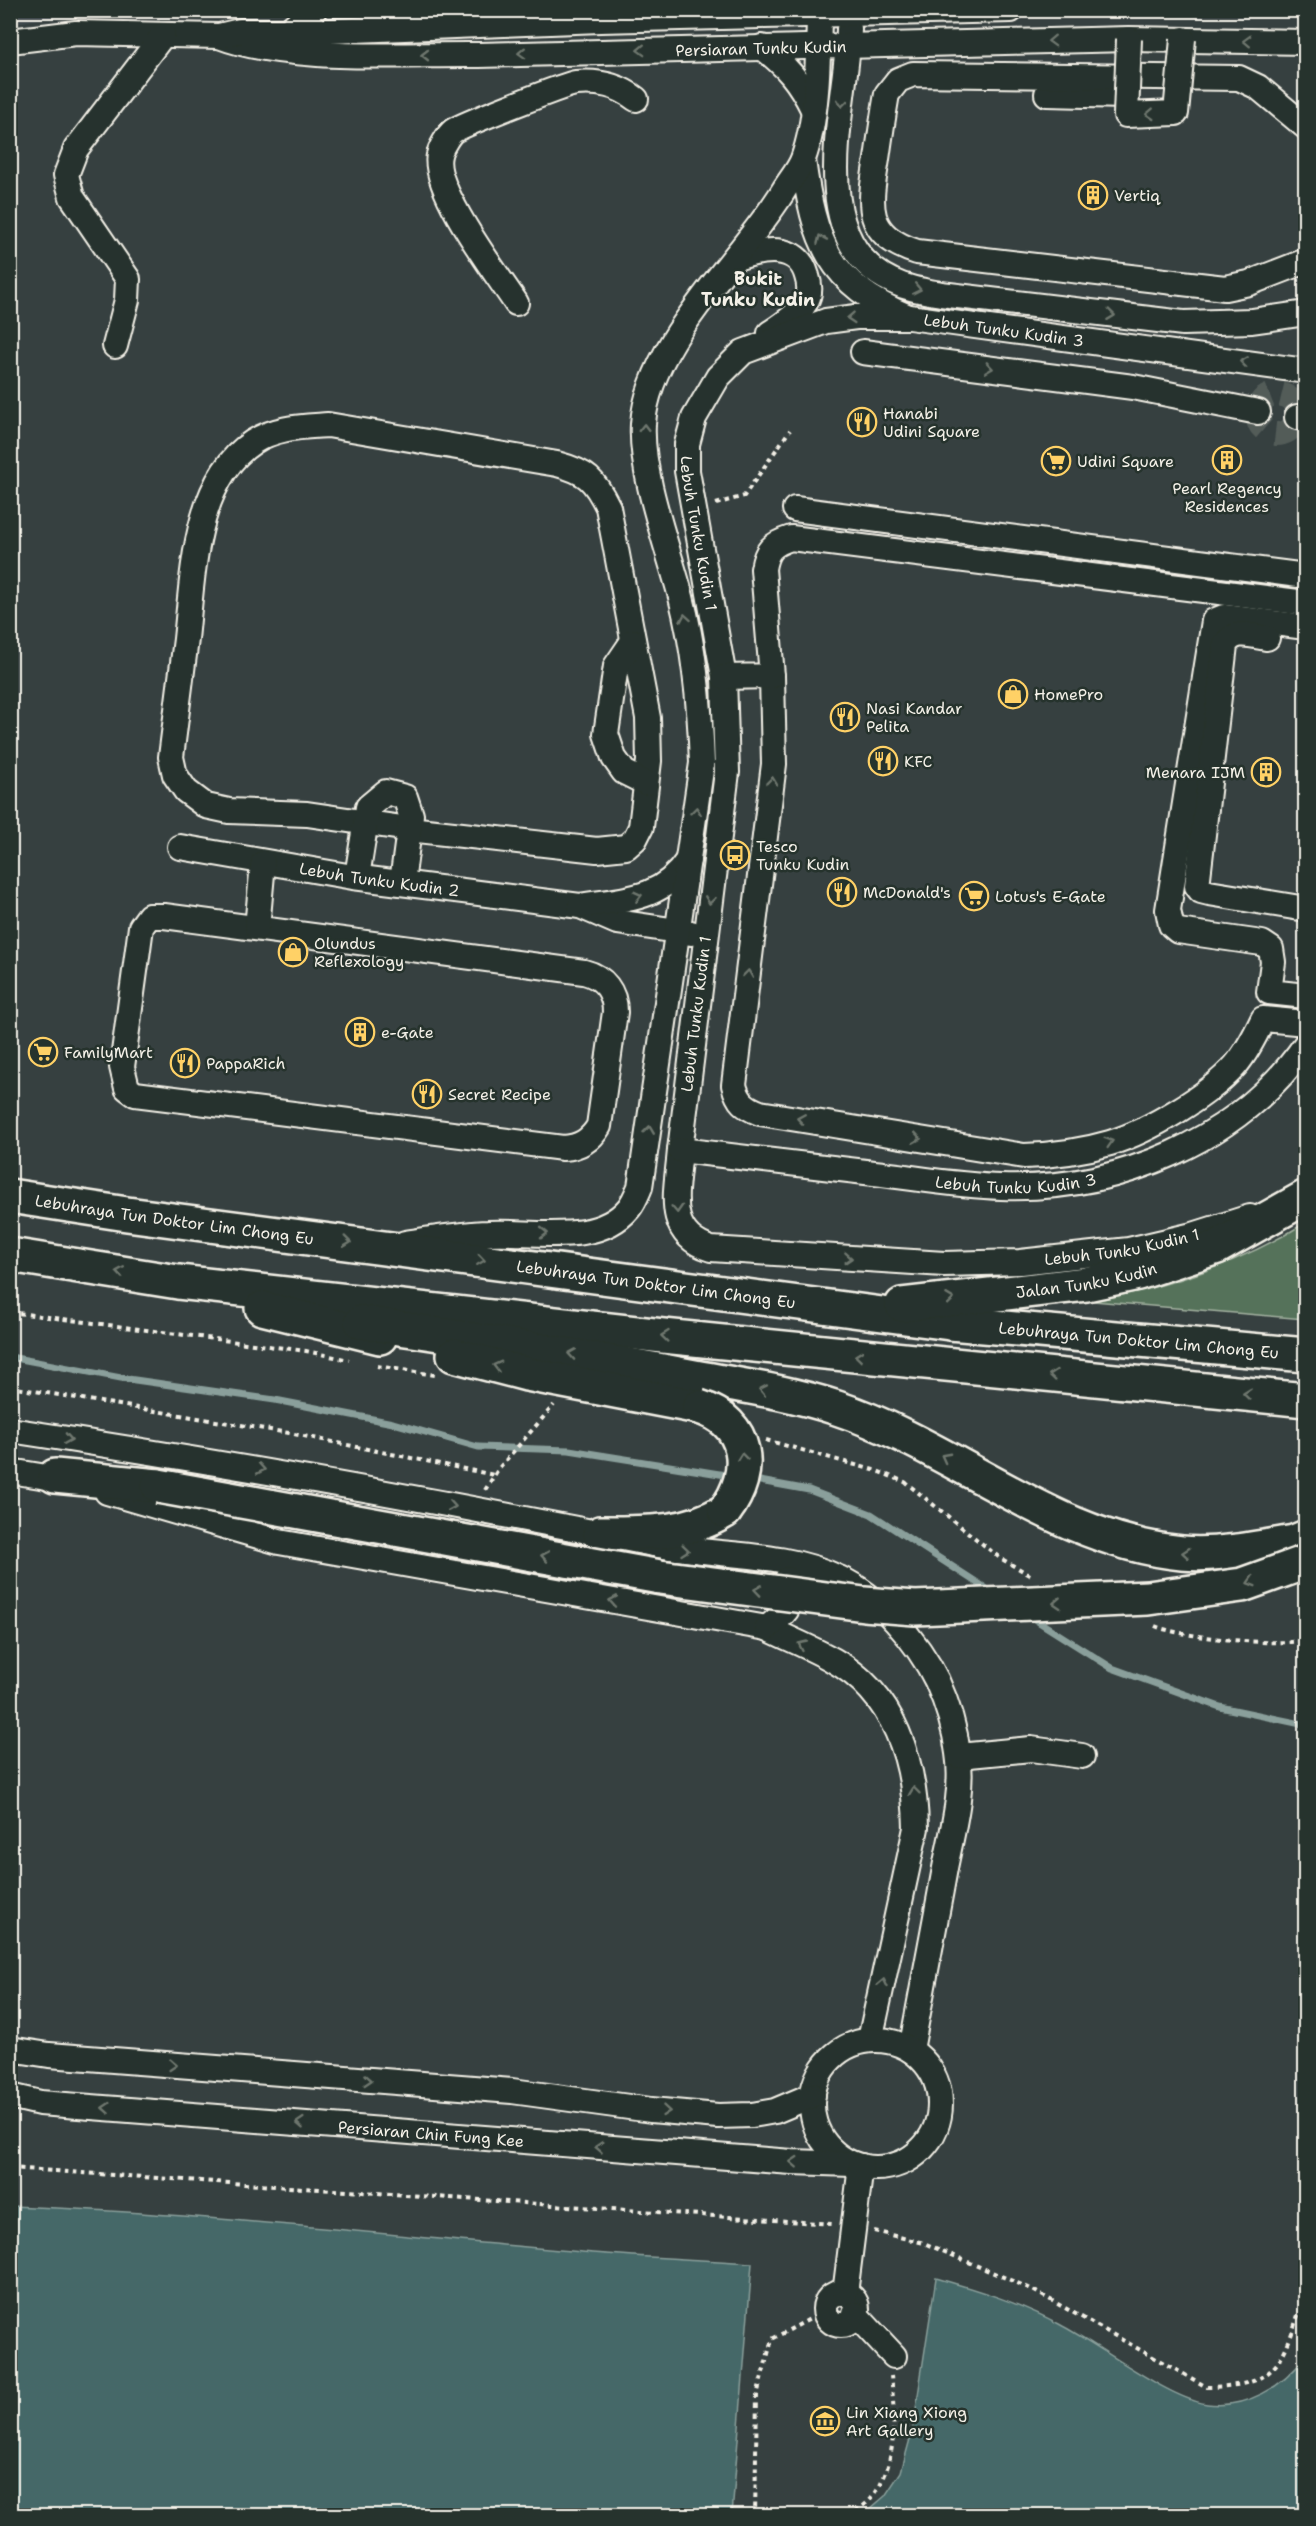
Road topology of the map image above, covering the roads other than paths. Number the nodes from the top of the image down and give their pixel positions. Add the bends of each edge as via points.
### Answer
1 (314, 10) edge
2 (396, 10) edge
3 (1011, 10) edge
4 (849, 14) junction
5 (819, 15) junction
6 (373, 20) edge
7 (600, 20) junction
8 (562, 22) junction
9 (422, 26) junction
10 (286, 32) junction
11 (163, 35) junction
12 (219, 36) junction
13 (343, 39) edge
14 (1129, 39) junction
15 (1183, 39) junction
16 (10, 41) edge
17 (1305, 42) edge
18 (849, 45) junction
19 (819, 46) junction
20 (762, 47) junction
21 (603, 51) junction
22 (565, 52) junction
23 (585, 83) junction
24 (1047, 94) dead end
25 (1125, 96) junction
26 (636, 99) dead end
27 (813, 109) junction
28 (1305, 128) edge
29 (802, 160) junction
30 (736, 258) junction
31 (1305, 261) edge
32 (1201, 285) junction
33 (1225, 288) junction
34 (516, 303) dead end
35 (1305, 313) edge
36 (909, 317) junction
37 (937, 321) junction
38 (1210, 323) junction
39 (115, 346) dead end
40 (1139, 348) junction
41 (742, 352) junction
42 (862, 352) dead end
43 (931, 361) junction
44 (1304, 370) edge
45 (1132, 391) junction
46 (1258, 412) dead end
47 (795, 509) dead end
48 (1305, 576) edge
49 (1305, 603) edge
50 (1305, 627) edge
51 (633, 640) junction
52 (1305, 643) edge
53 (772, 676) junction
54 (724, 677) junction
55 (646, 783) junction
56 (365, 822) junction
57 (409, 829) junction
58 (180, 848) dead end
59 (690, 857) junction
60 (263, 863) junction
61 (357, 877) junction
62 (402, 882) junction
63 (580, 906) junction
64 (1305, 909) edge
65 (256, 928) junction
66 (677, 931) junction
67 (705, 935) junction
68 (1305, 996) edge
69 (1305, 1023) edge
70 (1305, 1044) edge
71 (680, 1150) junction
72 (13, 1190) edge
73 (1305, 1196) edge
74 (382, 1246) junction
75 (10, 1255) edge
76 (178, 1282) junction
77 (254, 1306) junction
78 (850, 1310) junction
79 (1305, 1355) edge
80 (1305, 1400) edge
81 (10, 1430) edge
82 (10, 1471) edge
83 (55, 1476) junction
84 (600, 1533) junction
85 (1305, 1537) edge
86 (776, 1558) junction
87 (1305, 1562) edge
88 (767, 1628) junction
89 (959, 1756) junction
90 (1082, 1756) dead end
91 (870, 2040) junction
92 (10, 2049) edge
93 (911, 2050) junction
94 (813, 2095) junction
95 (10, 2096) edge
96 (857, 2165) junction
97 (850, 2304) junction
98 (825, 2311) road end
99 (891, 2352) road end

1 - 10 street
2 - 9 street
3 - 4 street, Persiaran Tunku Kudin
4 - 5 street, Persiaran Tunku Kudin
4 - 18 street
5 - 7 street, Persiaran Tunku Kudin
5 - 19 street, Lebuh Tunku Kudin 1
6 - 9 street, Persiaran Tunku Kudin
6 - 13 street, Persiaran Tunku Kudin
7 - 8 street, Persiaran Tunku Kudin
7 - 21 street
8 - 9 street, Persiaran Tunku Kudin
8 - 22 street
10 - 12 street, Persiaran Tunku Kudin
10 - 13 street, Persiaran Tunku Kudin
11 - 12 street, Persiaran Tunku Kudin
11 - 16 street, Persiaran Tunku Kudin via 76,33
11 - 39 street via 76,149 66,175 72,197 129,279
12 - 13 street, Persiaran Tunku Kudin via 240,44
22 -> 13 street, Persiaran Tunku Kudin
14 - 15 street, Persiaran Tunku Kudin
14 -> 18 street, Persiaran Tunku Kudin
14 - 25 street, bridge
17 -> 15 street, Persiaran Tunku Kudin
15 -> 25 street, bridge via 1176,112 1126,115
18 - 19 street, Persiaran Tunku Kudin
18 -> 38 street, Lebuh Tunku Kudin 3 via 835,189 840,216 854,246 873,269 909,288 986,300
19 - 20 street, Persiaran Tunku Kudin
19 - 27 street, Lebuh Tunku Kudin 1
20 -> 21 street, Persiaran Tunku Kudin
20 - 27 street via 788,68
21 - 22 street, Persiaran Tunku Kudin
21 - 23 street
22 - 23 street
23 - 26 street via 621,88
23 - 34 street via 451,132 439,155 442,183 468,231
24 - 25 street
27 - 29 street, Lebuh Tunku Kudin 1
28 - 32 street via 1252,82 1232,77 913,74 898,81 886,94 870,202 875,221 901,247 1027,267
29 - 30 street, Lebuh Tunku Kudin 1
36 -> 29 street, Lebuh Tunku Kudin 3 via 864,295 833,262 809,210
30 - 41 street via 760,250 786,253 805,268 810,285 805,304
59 -> 30 street, Lebuh Tunku Kudin 1 via 702,763 700,713 682,600 647,467 643,424 654,378 672,345
31 - 33 street
32 - 33 street
32 - 38 street
33 - 38 street
35 - 38 street, Lebuh Tunku Kudin 3
36 - 37 street, Lebuh Tunku Kudin 3
36 -> 41 street, Lebuh Tunku Kudin 1 via 826,321
37 - 40 street, Lebuh Tunku Kudin 3
37 - 43 street
44 -> 40 street, Lebuh Tunku Kudin 3
40 - 45 street
41 - 54 street, Lebuh Tunku Kudin 1 via 718,377 694,417 687,444 694,510
42 - 43 street
43 -> 45 street
45 - 46 street
47 - 48 street
49 - 53 street via 790,538 774,544 765,554 762,569
50 - 68 street via 1224,617 1214,621 1168,910 1171,925 1178,932 1263,943 1271,949 1273,962 1269,992
51 - 55 street via 648,718
51 - 55 street via 616,666 606,734 614,758 624,772
51 - 56 street via 608,507 597,484 580,470 328,425 292,427 254,441 227,469 210,499 198,536 171,757 175,775 186,791 206,806
52 - 64 street via 1236,634 1225,645 1196,877 1201,891
53 - 54 street
53 - 69 street via 774,764 734,1085 737,1099 746,1108 1024,1156 1053,1155 1111,1143 1157,1122 1212,1087 1249,1047 1263,1019
54 -> 67 street, Lebuh Tunku Kudin 1 via 727,772
55 - 57 street via 641,827 626,847 614,850
56 - 57 street
56 - 57 street via 368,807 378,796 397,793 409,805
56 - 61 street
57 - 62 street
58 - 60 street, Lebuh Tunku Kudin 2
63 -> 59 street, Lebuh Tunku Kudin 2 via 654,892 674,879
59 - 66 street, Lebuh Tunku Kudin 1
60 - 61 street, Lebuh Tunku Kudin 2
60 - 65 street
61 - 62 street, Lebuh Tunku Kudin 2
62 - 63 street, Lebuh Tunku Kudin 2
63 - 66 street, Lebuh Tunku Kudin 2 via 617,922
65 - 65 street via 584,972 597,977 613,997 615,1012 599,1126 589,1139 563,1148 135,1094 127,1088 122,1067 144,921 149,916 164,916
66 - 67 street, Lebuh Tunku Kudin 2
74 -> 66 street, Lebuh Tunku Kudin 1 via 488,1233 577,1233 606,1225 630,1207 640,1187
67 - 71 street, Lebuh Tunku Kudin 1
70 - 71 street, Lebuh Tunku Kudin 3 via 1258,1099 1223,1126 1151,1162 1070,1183 1000,1187
71 -> 73 street, Lebuh Tunku Kudin 1 via 677,1217 686,1236 711,1249 944,1264 1082,1257 1194,1235
72 -> 74 highway, Lebuhraya Tun Doktor Lim Chong Eu via 128,1214
78 -> 73 highway, Jalan Tunku Kudin via 1086,1284 1137,1274 1217,1247
74 -> 78 highway, Lebuhraya Tun Doktor Lim Chong Eu
76 -> 75 highway
76 - 77 highway
80 -> 76 highway via 663,1336
84 -> 77 highway, bridge via 675,1531 707,1522 724,1511 735,1498 740,1482 742,1451 736,1433 723,1417 699,1407 527,1374
85 -> 77 highway via 1258,1548 1180,1553 1104,1536 880,1425 795,1396 597,1358
78 - 79 highway, Lebuhraya Tun Doktor Lim Chong Eu via 950,1323
81 -> 84 street via 214,1461
82 - 83 street
87 -> 83 highway, bridge via 1242,1585 1148,1599 982,1607 895,1606 660,1577 158,1486
88 -> 83 street via 279,1542
84 -> 86 street via 678,1549
86 - 88 street via 792,1599 785,1613
86 - 89 street via 843,1579 889,1614 937,1681
91 -> 88 street via 916,1828 911,1766 887,1710 865,1684 835,1660
89 - 90 street via 1031,1749
89 - 93 street via 957,1804
91 - 93 street via 892,2041
91 - 94 street via 850,2045 832,2057 819,2074
92 -> 94 street via 512,2091 718,2116 775,2111
93 - 96 street via 927,2065 937,2083 937,2125 912,2158 872,2169
94 - 96 street via 813,2116 821,2136 834,2153
96 -> 95 street, Persiaran Chin Fung Kee via 52,2104
96 - 97 street
97 - 98 street via 830,2297
97 - 99 street

